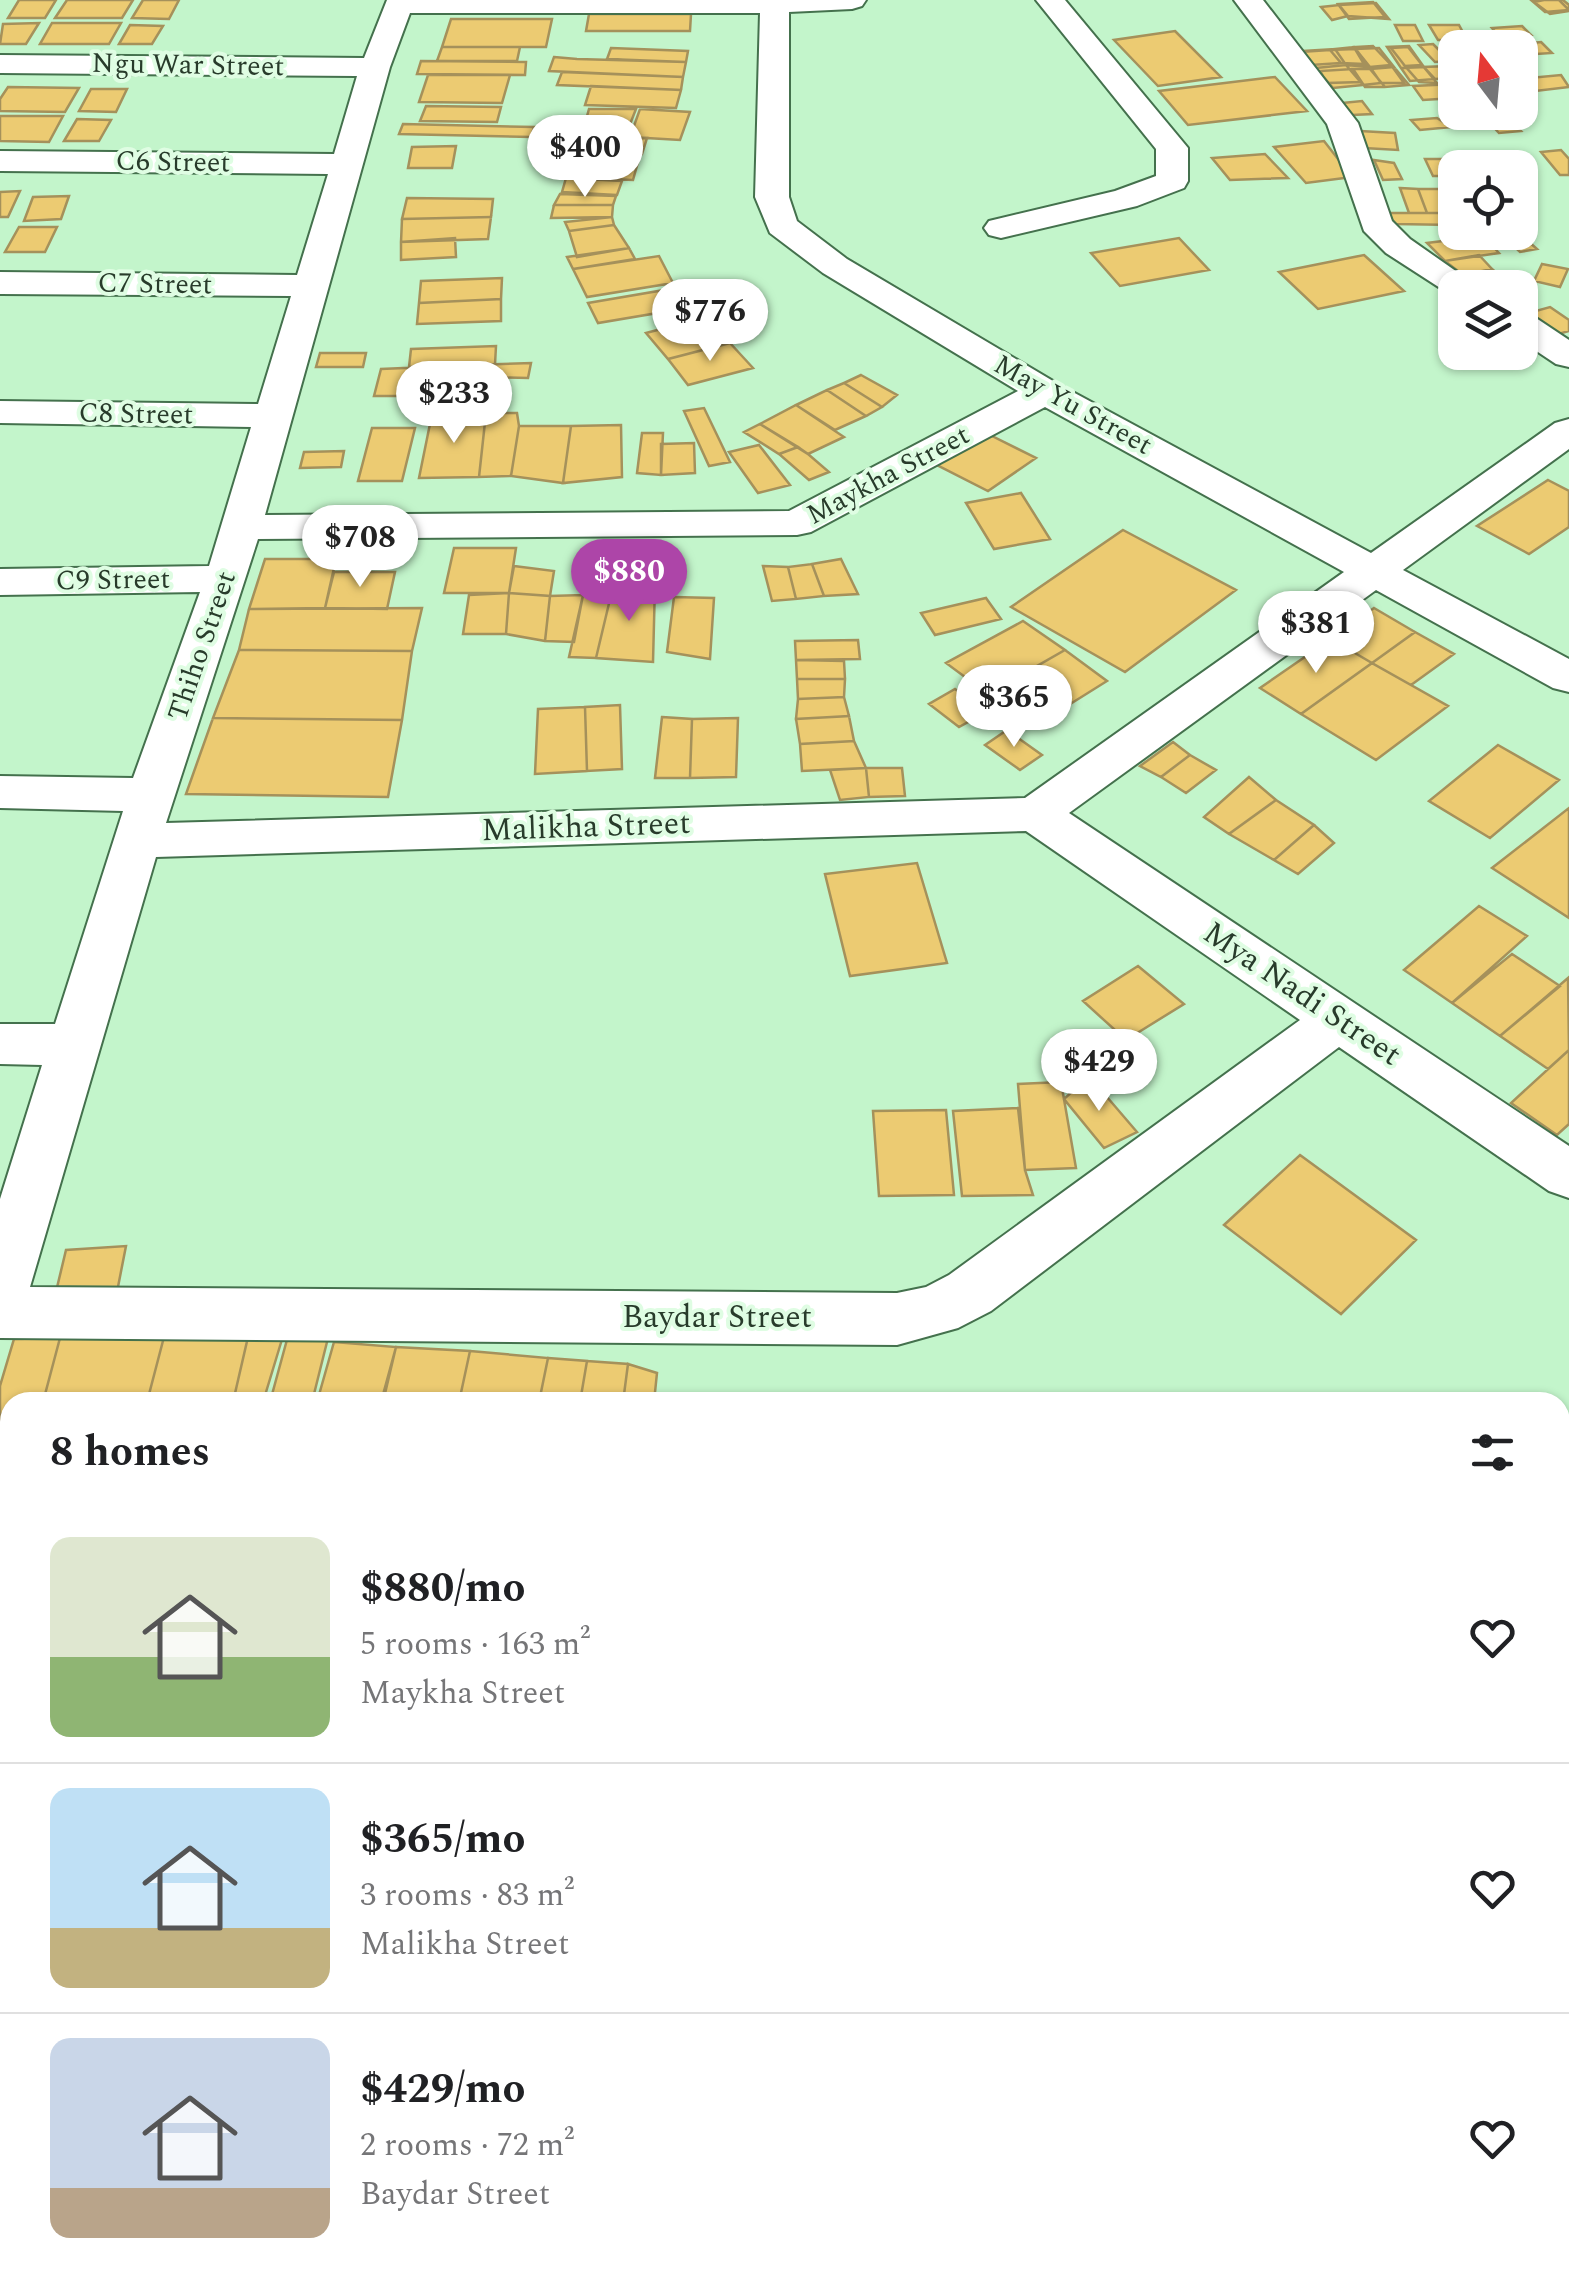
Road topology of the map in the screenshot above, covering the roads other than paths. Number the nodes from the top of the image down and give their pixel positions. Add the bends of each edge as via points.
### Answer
1 (852, 0) edge
2 (1050, 0) edge
3 (1248, 0) edge
4 (400, 2) edge
5 (775, 4) junction
6 (0, 64) edge
7 (375, 67) junction
8 (0, 160) edge
9 (345, 164) junction
10 (1001, 228) dead end
11 (1438, 272) edge
12 (0, 283) edge
13 (311, 286) junction
14 (1538, 336) edge
15 (1569, 356) edge
16 (1045, 392) junction
17 (0, 412) edge
18 (272, 416) junction
19 (1569, 430) edge
20 (242, 527) junction
21 (1373, 571) junction
22 (226, 579) junction
23 (0, 582) edge
24 (1569, 678) edge
25 (0, 792) edge
26 (152, 795) junction
27 (1035, 814) junction
28 (138, 841) junction
29 (1339, 1018) junction
30 (0, 1044) edge
31 (78, 1044) junction
32 (1569, 1175) edge
33 (0, 1291) edge
34 (0, 1312) edge

1 - 5 street
2 - 10 street via 1172,148 1172,180 1125,199
3 - 11 street via 1342,123 1376,224
4 - 5 street
4 - 7 street, Thiho Street
5 - 16 street, May Yu Street via 772,197 782,226 835,266
6 - 7 street, Ngu War Street
7 - 9 street, Thiho Street
8 - 9 street, C6 Street
9 - 13 street, Thiho Street
12 - 13 street, C7 Street
13 - 18 street, Thiho Street
14 - 15 street
16 - 20 street, Maykha Street via 798,523
16 - 21 street, May Yu Street
17 - 18 street, C8 Street
18 - 20 street, Thiho Street
19 - 21 street
20 - 22 street, Thiho Street
21 - 24 street, May Yu Street
21 - 27 street
22 - 23 street, C9 Street
22 - 26 street, Thiho Street
25 - 26 street
26 - 28 street, Thiho Street
27 - 28 street, Malikha Street
27 - 29 street, Mya Nadi Street
28 - 31 street, Thiho Street
29 - 32 street, Mya Nadi Street
29 - 34 street, Baydar Street via 970,1292 936,1310 897,1319
30 - 31 street
31 - 33 street, Thiho Street

